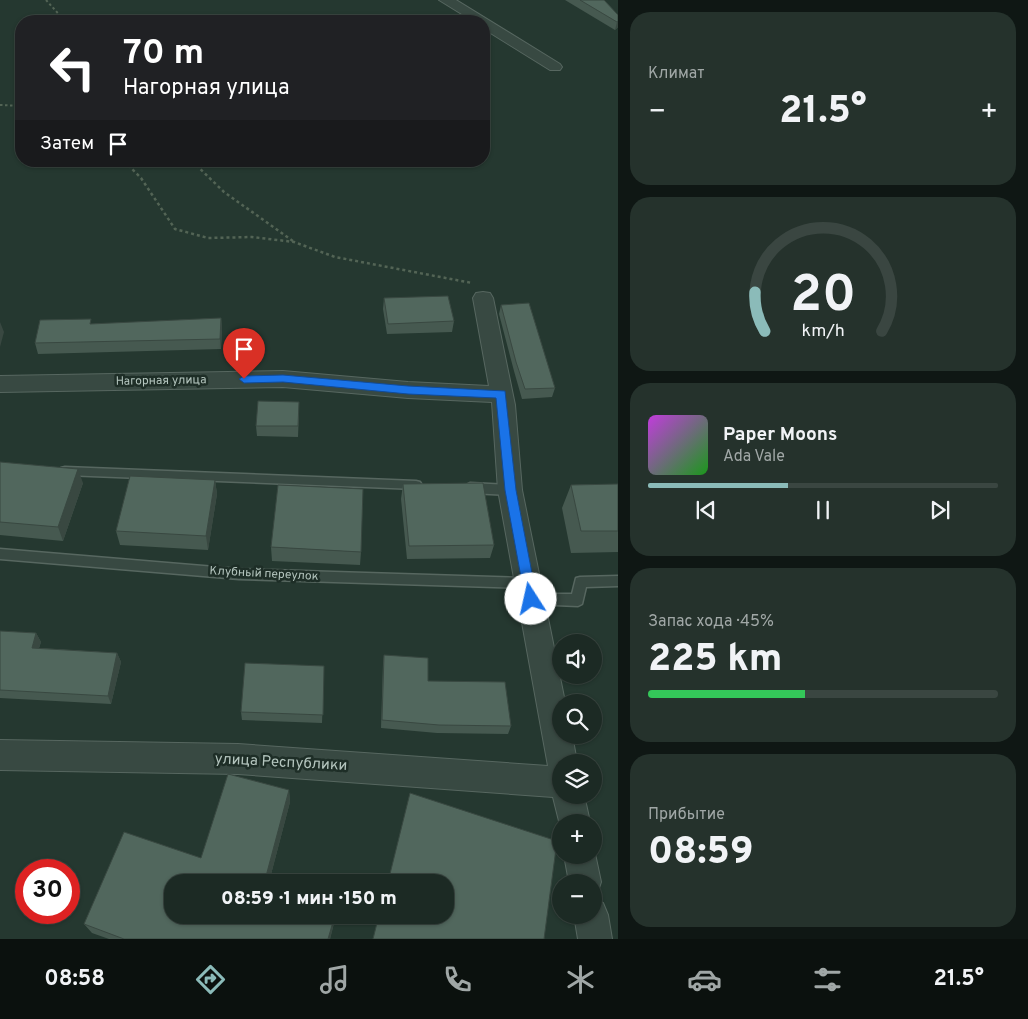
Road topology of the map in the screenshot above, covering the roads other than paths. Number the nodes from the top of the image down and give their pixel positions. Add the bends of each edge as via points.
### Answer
1 (446, 0) edge
2 (471, 15) edge
3 (490, 26) edge
4 (555, 67) dead end
5 (483, 298) road end
6 (0, 384) edge
7 (501, 394) junction
8 (50, 471) edge
9 (423, 486) edge
10 (462, 488) edge
11 (510, 490) junction
12 (0, 554) edge
13 (618, 581) edge
14 (530, 591) junction
15 (0, 754) edge
16 (561, 754) edge
17 (552, 781) edge
18 (592, 924) edge
19 (595, 939) edge

1 - 2 street
3 - 4 street
5 - 7 street
6 - 7 street, Нагорная улица via 283,378 408,390
7 - 11 street
8 - 9 lane
10 - 11 lane
11 - 14 street
12 - 14 lane, Клубный переулок via 240,574
13 - 14 lane, Клубный переулок via 580,582 578,600
14 - 16 street
15 - 17 street, улица Республики via 238,759
18 - 19 street

